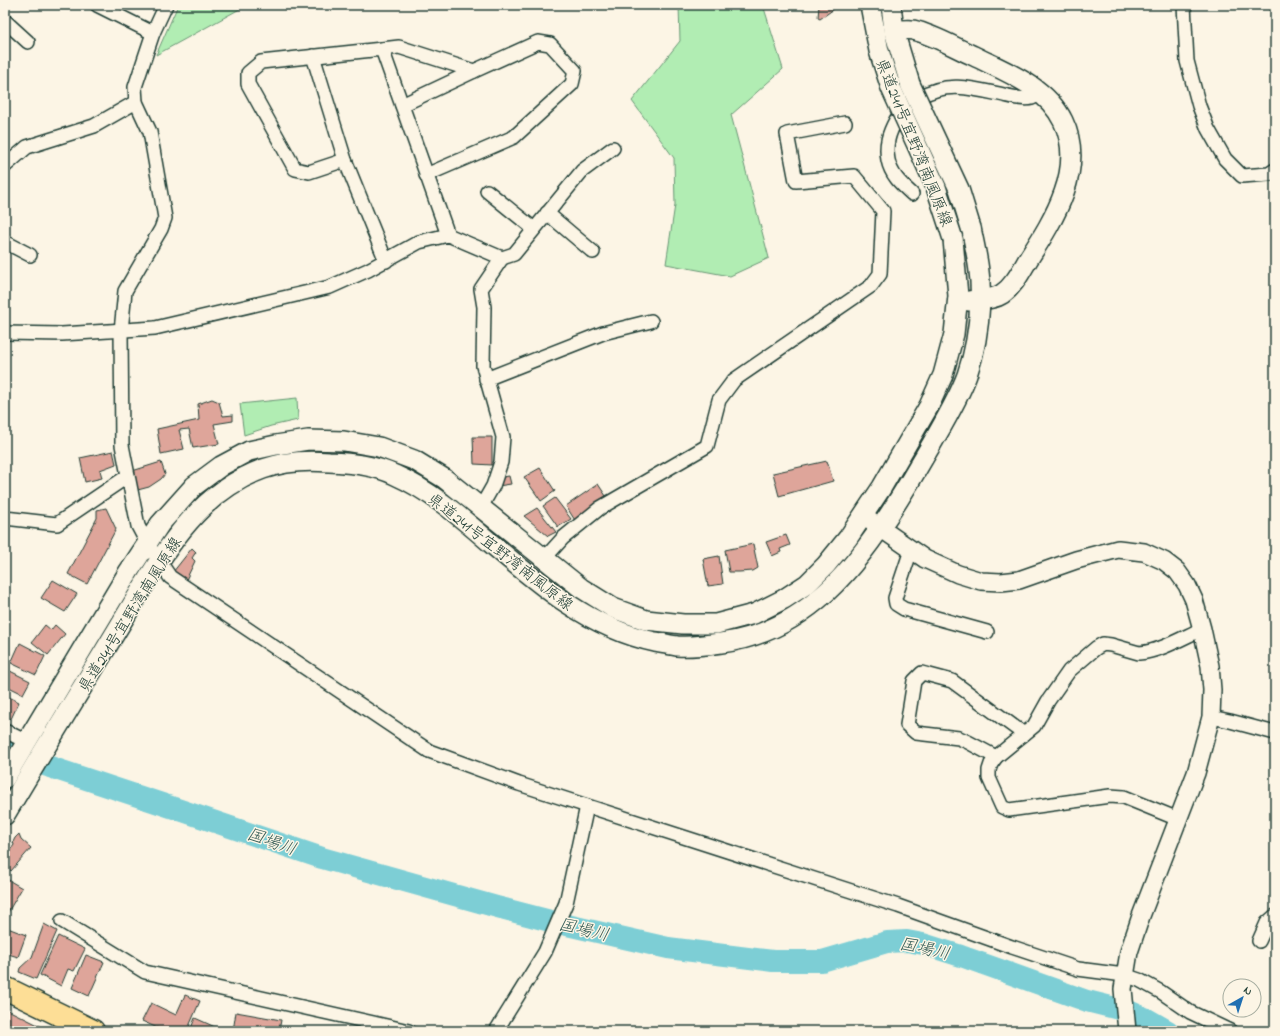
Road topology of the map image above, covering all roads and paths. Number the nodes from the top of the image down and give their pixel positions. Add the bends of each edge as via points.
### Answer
1 (96, 5) edge
2 (166, 5) edge
3 (870, 5) edge
4 (891, 5) edge
5 (1184, 5) edge
6 (5, 21) edge
7 (894, 31) junction
8 (153, 33) junction
9 (28, 42) dead end
10 (382, 49) junction
11 (313, 56) junction
12 (474, 71) junction
13 (1040, 92) junction
14 (136, 102) junction
15 (402, 105) junction
16 (845, 123) dead end
17 (613, 148) dead end
18 (345, 160) junction
19 (5, 166) edge
20 (1275, 170) edge
21 (426, 175) junction
22 (487, 191) dead end
23 (912, 194) dead end
24 (547, 213) junction
25 (534, 229) junction
26 (448, 235) junction
27 (5, 242) edge
28 (593, 252) dead end
29 (30, 255) dead end
30 (502, 258) junction
31 (386, 261) junction
32 (980, 299) junction
33 (957, 302) junction
34 (651, 321) dead end
35 (121, 331) junction
36 (5, 332) edge
37 (486, 378) junction
38 (128, 476) junction
39 (481, 507) junction
40 (863, 516) junction
41 (5, 518) edge
42 (880, 528) junction
43 (147, 543) junction
44 (911, 550) junction
45 (544, 559) junction
46 (159, 561) junction
47 (1202, 629) junction
48 (988, 632) dead end
49 (1211, 717) junction
50 (5, 731) edge
51 (1275, 733) edge
52 (1024, 734) junction
53 (26, 744) junction
54 (996, 757) junction
55 (5, 778) edge
56 (587, 806) junction
57 (5, 815) edge
58 (1178, 819) junction
59 (1275, 916) edge
60 (62, 921) dead end
61 (1259, 941) dead end
62 (1124, 982) junction
63 (5, 988) edge
64 (93, 1031) edge
65 (409, 1031) edge
66 (496, 1031) edge
67 (1127, 1031) edge
68 (1230, 1031) edge

1 - 8 street
2 - 8 street
3 - 33 main road, 県道241号宜野湾南風原線, bridge via 879,51 891,88 936,187 953,239
4 - 7 main road, 県道241号宜野湾南風原線
5 - 20 street via 1187,61 1208,129 1225,159 1242,176 1269,174
6 - 9 street
7 - 13 main road via 911,30 930,37 1011,74
7 - 32 main road, 県道241号宜野湾南風原線, bridge via 910,84 959,189 971,228
8 - 14 street via 135,87
10 - 11 street
10 - 12 street via 399,47
10 - 15 street
11 - 18 street
11 - 18 street via 261,62 248,73 248,84 295,169 309,172
12 - 15 street
12 - 21 street via 538,42 550,44 574,70 572,84 514,137
13 - 23 street via 1032,98 1019,98 965,87 948,87 928,92 914,101 899,115 889,133 886,149 889,165 897,180
13 - 32 main road via 1053,105 1067,130 1070,144 1069,178 1038,243 1011,286 997,297
14 - 19 street via 94,126 27,147
14 - 35 street via 150,132 165,218 125,291
15 - 21 street
16 - 45 street via 787,134 796,181 854,176 883,211 880,274 871,286 734,380 719,400 707,446 600,508 563,538
17 - 24 street via 582,171
18 - 31 street
21 - 26 street
22 - 25 street
24 - 25 street
24 - 28 street
25 - 30 street via 514,254
26 - 30 street
26 - 31 street via 419,242
27 - 29 street
30 - 37 street via 481,289 484,307 483,366
31 - 35 street via 330,287 155,328
32 - 33 main road
32 - 42 main road, 県道241号宜野湾南風原線 via 972,356 958,396
33 - 40 main road, 県道241号宜野湾南風原線 via 954,334 943,374 929,406
34 - 37 street via 602,333
35 - 36 street via 62,334
35 - 38 street via 122,445
37 - 39 street via 503,437 501,462 493,486
38 - 41 street via 56,524
38 - 43 street via 138,526
39 - 43 main road, 県道241号宜野湾南風原線 via 445,479 414,460 379,447 344,440 308,440 249,452 221,466 194,486 160,524
39 - 45 main road, 県道241号宜野湾南風原線
40 - 42 street
40 - 45 main road, 県道241号宜野湾南風原線 via 830,560 807,584 754,614 716,624 646,620 613,608 581,588
42 - 44 street
42 - 46 main road, 県道241号宜野湾南風原線 via 832,588 802,612 771,630 742,640 678,646 638,638 572,607 535,581 434,496 394,474 352,463 297,461 266,468 239,479 213,497 194,515
43 - 46 street
43 - 53 main road, 県道241号宜野湾南風原線
44 - 47 street via 925,560 958,574 981,581 1001,582 1019,580 1076,560 1118,549 1144,552 1164,561 1177,571 1194,600
44 - 48 street via 895,598 896,604 904,609
46 - 56 street via 170,577 429,750
46 - 57 main road, 県道241号宜野湾南風原線
47 - 49 street via 1212,682
47 - 52 street via 1138,654 1111,645 1103,644 1096,648 1069,671 1034,726
49 - 51 street
49 - 58 street via 1196,773
50 - 53 street
52 - 54 street
52 - 54 street via 952,681 922,673 914,681 906,725 916,733 959,738
53 - 55 main road, 県道241号宜野湾南風原線
54 - 58 street via 989,770 989,778 1002,807 1008,810 1110,796 1124,797
56 - 62 street
56 - 66 street via 566,903 545,952
58 - 62 street via 1129,952
59 - 61 street via 1267,923
60 - 65 street via 145,972
62 - 67 street
62 - 68 street via 1139,980 1162,992 1190,1012
63 - 64 highway

